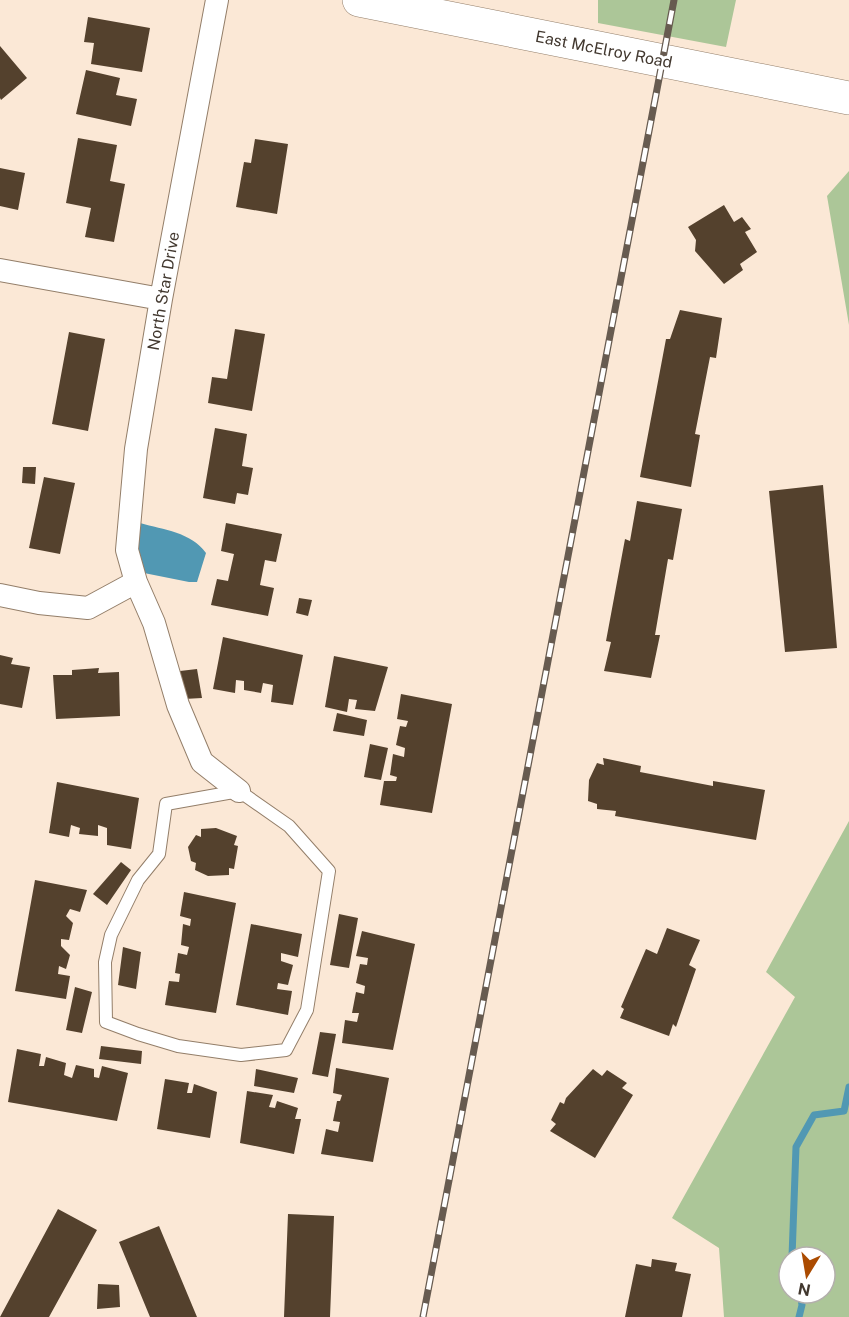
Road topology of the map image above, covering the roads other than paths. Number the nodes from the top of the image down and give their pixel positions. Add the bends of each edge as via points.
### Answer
1 (217, 0) edge
2 (359, 0) edge
3 (849, 98) edge
4 (0, 270) edge
5 (161, 299) junction
6 (136, 582) junction
7 (0, 596) edge
8 (240, 790) junction

1 - 5 street, North Star Drive
2 - 3 main road, East McElroy Road
4 - 5 street
5 - 6 street, North Star Drive via 136,449 127,550
6 - 7 street via 88,608
6 - 8 street, North Star Drive via 154,622 178,705 202,762
8 - 8 lane via 289,826 328,871 307,1010 286,1050 241,1055 178,1046 106,1022 105,962 111,935 138,880 159,854 166,804

